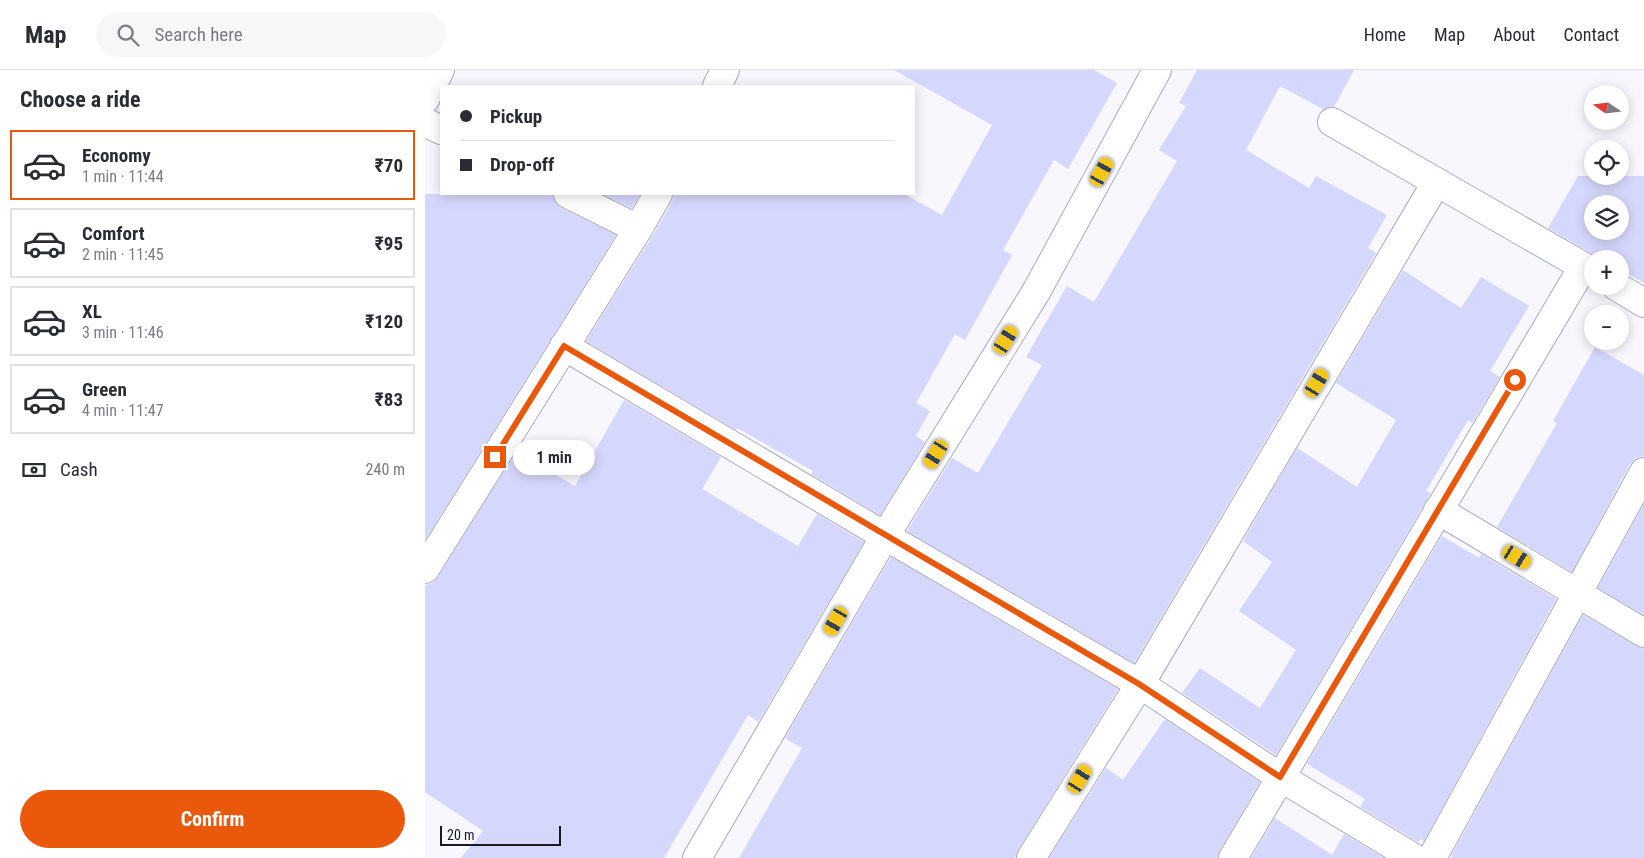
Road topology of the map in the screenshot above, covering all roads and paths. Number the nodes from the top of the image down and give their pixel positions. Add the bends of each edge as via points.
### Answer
1 (440, 70) edge
2 (725, 70) edge
3 (1157, 70) edge
4 (718, 85) edge
5 (425, 99) edge
6 (425, 122) edge
7 (1331, 122) dead end
8 (440, 130) edge
9 (1435, 183) junction
10 (570, 195) edge
11 (657, 195) edge
12 (638, 229) junction
13 (1584, 268) edge
14 (1584, 276) edge
15 (1629, 294) edge
16 (1644, 303) edge
17 (564, 346) junction
18 (1644, 472) edge
19 (1438, 510) junction
20 (885, 536) junction
21 (425, 569) edge
22 (1579, 594) junction
23 (1644, 633) edge
24 (1139, 684) junction
25 (1280, 777) junction
26 (697, 858) edge
27 (1031, 858) edge
28 (1233, 858) edge
29 (1414, 858) edge
30 (1432, 858) edge

1 - 5 street
2 - 4 street
3 - 20 street via 1036,292
6 - 8 street
7 - 9 street
9 - 13 street
9 - 24 street
10 - 12 street
11 - 12 street
12 - 17 street
14 - 19 street
15 - 16 street
17 - 20 street
17 - 21 street
18 - 22 street
19 - 22 street
19 - 25 street
20 - 24 street
20 - 26 street
22 - 23 street
22 - 30 street
24 - 25 street
24 - 27 street
25 - 28 street
25 - 29 street

